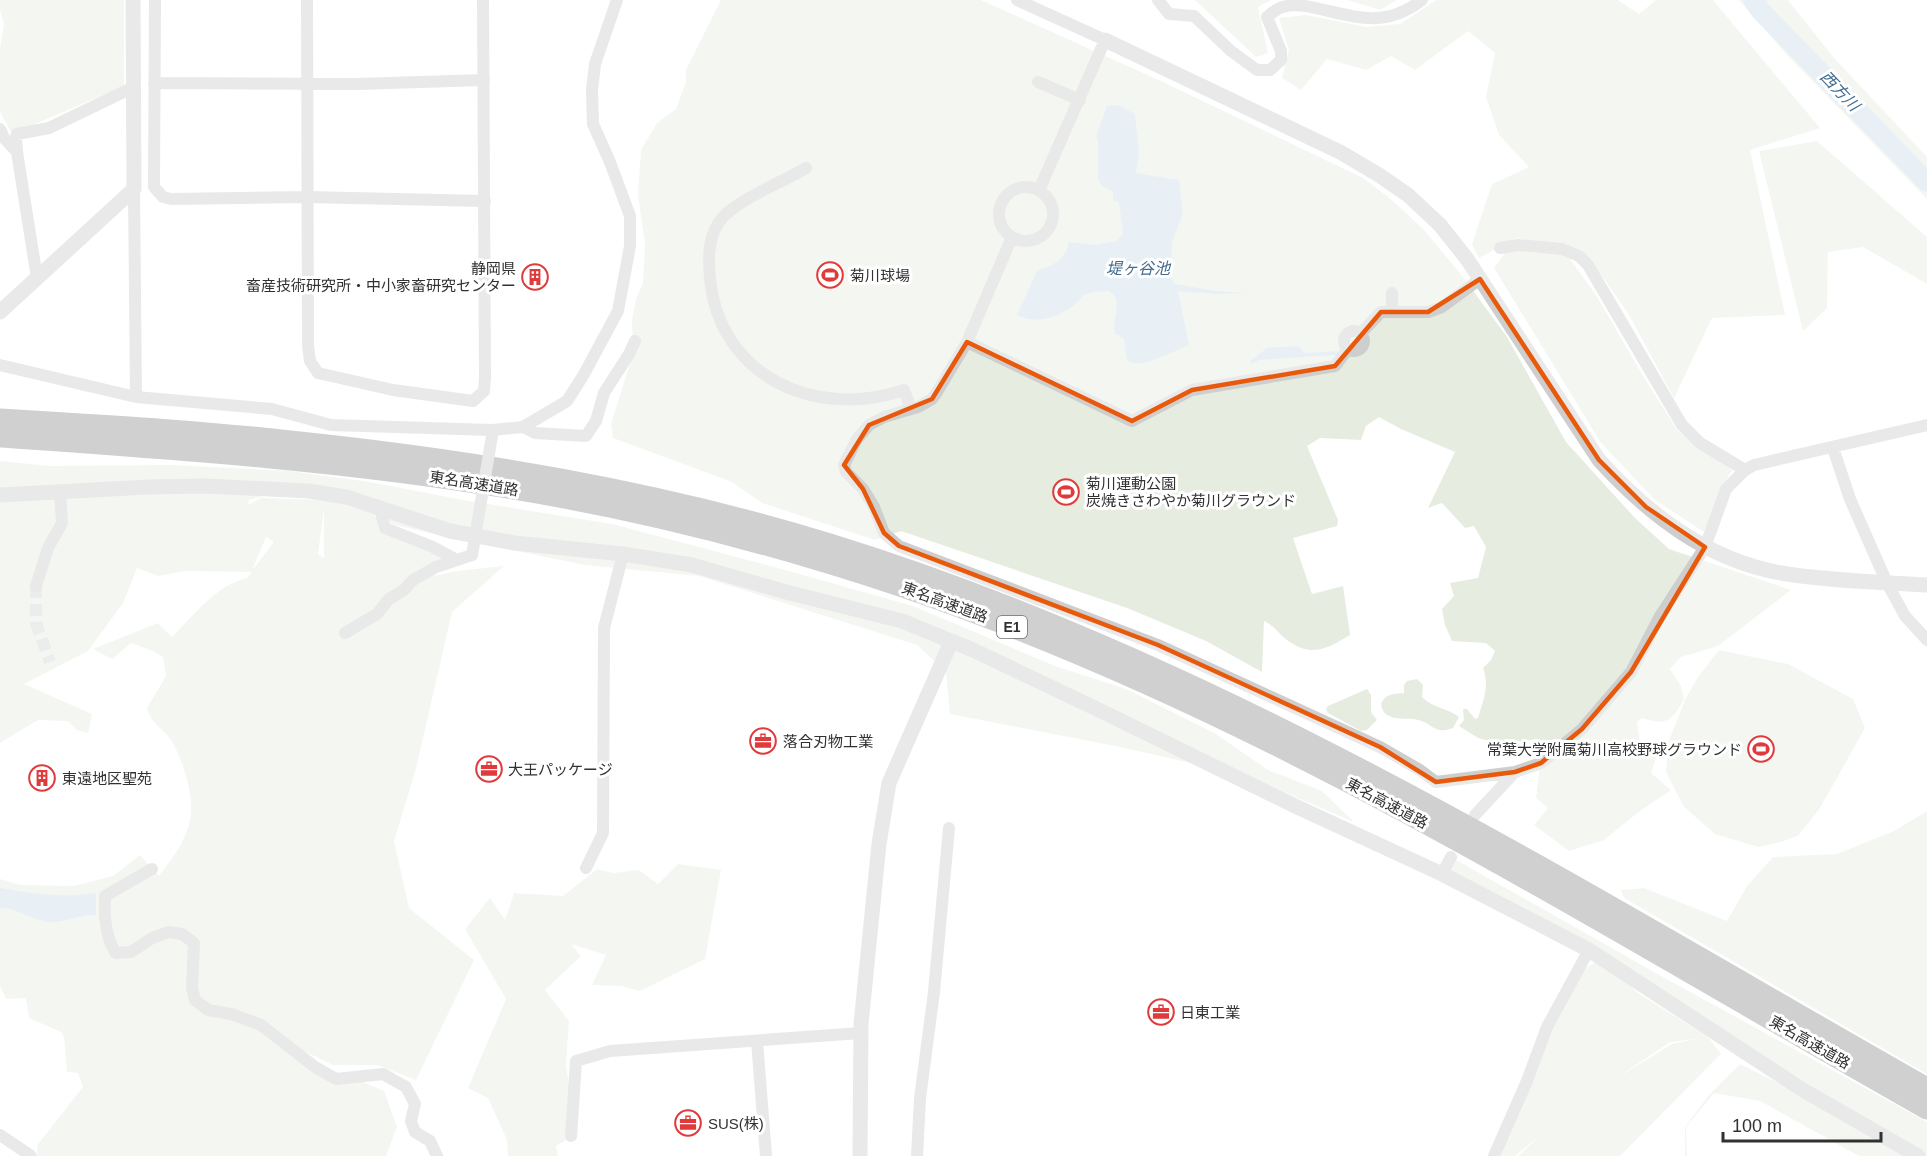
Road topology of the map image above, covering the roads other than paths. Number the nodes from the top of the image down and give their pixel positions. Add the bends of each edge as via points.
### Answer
1 (133, 0) edge
2 (155, 0) edge
3 (307, 0) edge
4 (483, 0) edge
5 (617, 0) edge
6 (1017, 0) edge
7 (1158, 0) edge
8 (1422, 0) edge
9 (1105, 40) junction
10 (484, 80) junction
11 (1038, 82) dead end
12 (154, 83) junction
13 (306, 83) junction
14 (134, 87) junction
15 (1080, 100) junction
16 (0, 129) edge
17 (17, 152) junction
18 (806, 168) dead end
19 (134, 189) junction
20 (1039, 190) junction
21 (306, 197) junction
22 (485, 201) junction
23 (1012, 237) junction
24 (1500, 248) dead end
25 (37, 278) junction
26 (1480, 279) junction
27 (1392, 293) dead end
28 (0, 312) edge
29 (1392, 312) junction
30 (635, 341) dead end
31 (967, 342) junction
32 (0, 365) edge
33 (136, 397) junction
34 (911, 409) junction
35 (0, 419) edge
36 (1927, 425) edge
37 (523, 427) junction
38 (492, 433) junction
39 (0, 437) edge
40 (1833, 448) junction
41 (1745, 470) junction
42 (60, 490) junction
43 (0, 495) edge
44 (380, 509) junction
45 (1705, 547) junction
46 (623, 554) junction
47 (455, 560) junction
48 (1887, 583) junction
49 (1927, 585) edge
50 (36, 586) tunnel mouth
51 (345, 633) dead end
52 (1926, 638) edge
53 (951, 642) junction
54 (1515, 772) junction
55 (1475, 815) dead end
56 (949, 828) dead end
57 (1451, 857) dead end
58 (586, 868) dead end
59 (152, 869) dead end
60 (1442, 874) junction
61 (1589, 950) junction
62 (861, 1033) junction
63 (757, 1041) junction
64 (1927, 1088) edge
65 (1927, 1109) edge
66 (0, 1135) edge
67 (571, 1137) dead end
68 (30, 1155) edge
69 (437, 1156) edge
70 (766, 1156) edge
71 (860, 1156) edge
72 (917, 1156) edge
73 (1494, 1156) edge
74 (1918, 1156) edge

1 - 14 street
2 - 12 street
3 - 13 street
4 - 10 street
5 - 37 street via 595,64 592,90 593,124 630,216 630,246 618,311 567,401
6 - 9 street
7 - 8 street via 1169,14 1194,16 1257,70 1270,70 1281,60 1281,51 1267,17 1282,7 1308,6 1360,19 1387,19
9 - 15 street
9 - 26 street via 1340,152 1379,175 1424,209
10 - 13 street
10 - 22 street
11 - 15 street
12 - 13 street
12 - 21 street via 154,186 163,196
13 - 21 street
14 - 17 street via 49,128 17,134
14 - 19 street
15 - 20 street
16 - 17 street
17 - 25 street
18 - 34 street via 736,206 714,230 709,269 720,320 747,361 785,387 826,399 871,398 904,390
19 - 25 street
19 - 33 street
20 - 23 street via 1014,189 1002,200 998,217
20 - 23 street via 1051,202 1050,227 1037,239
21 - 22 street
21 - 22 street via 308,346 310,361 318,373 393,390 472,401 484,391 485,378
23 - 31 street
24 - 41 street via 1518,245 1562,249 1579,256 1604,290 1682,425 1700,443
25 - 28 street
26 - 29 street via 1428,316
26 - 45 street via 1599,459 1646,507
27 - 29 street
29 - 31 street via 1381,312 1360,333 1352,331 1346,335 1348,349 1335,366 1192,390 1132,421
30 - 37 street via 604,393 596,421 586,436 535,433
31 - 34 street via 932,399
32 - 33 street
33 - 38 street via 272,409 331,425
34 - 54 street via 869,425 844,465 874,507 884,533 899,546 1158,645 1380,747 1436,782
35 - 64 highway, 東名高速道路 / E1 via 286,440 511,470 622,490 732,517 933,578 1147,664 1319,747 1485,836
36 - 40 street
37 - 38 street
38 - 47 street, bridge via 472,555
39 - 65 highway, 東名高速道路 / E1 via 284,458 508,488 619,508 727,534 927,595 1041,638 1311,762 1478,852
40 - 41 street
40 - 48 street via 1850,499
41 - 45 street via 1726,489
42 - 43 street
42 - 44 street via 205,486 309,491 346,497
42 - 50 street via 62,523 48,548
44 - 46 street via 450,531 515,543
44 - 47 street via 385,528
45 - 48 street via 1780,572
45 - 54 street via 1660,616 1631,672 1582,729 1541,763
46 - 53 street via 692,565 902,621
46 - 58 street via 603,628 603,833
47 - 51 street via 413,580 377,614
48 - 49 street
48 - 52 street via 1905,616
53 - 60 street
53 - 62 street via 889,783 879,844
54 - 55 street
56 - 72 street
57 - 60 street
59 - 69 street via 105,896 109,943 116,952 131,951 169,932 182,934 194,943 195,1000 208,1010 261,1025 336,1079 383,1074 406,1087 415,1104 411,1121 415,1132 430,1141
60 - 61 street
61 - 73 street via 1547,1027
61 - 74 street via 1803,1090
62 - 63 street
62 - 71 street
63 - 67 street via 610,1051 576,1061
63 - 70 street
66 - 68 street

